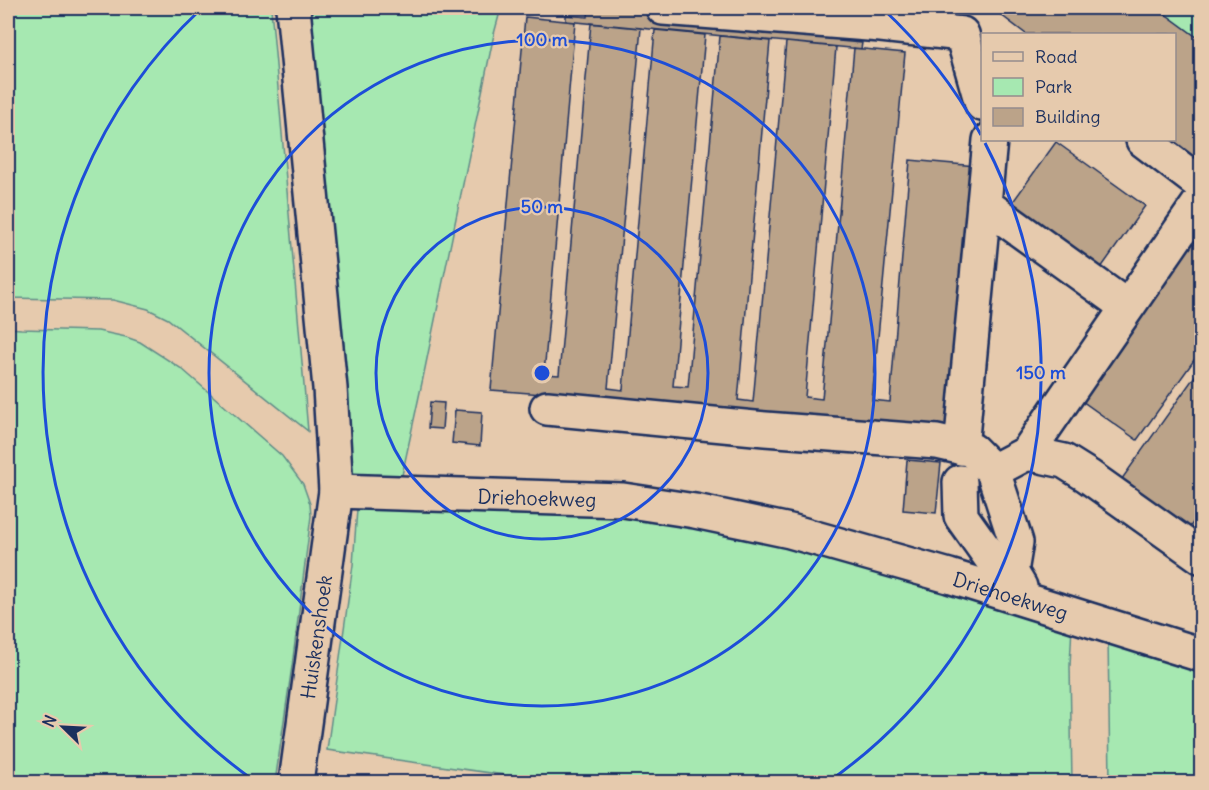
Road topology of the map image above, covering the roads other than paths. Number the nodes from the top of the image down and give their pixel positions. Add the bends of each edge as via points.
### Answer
1 (293, 8) edge
2 (663, 8) edge
3 (973, 37) edge
4 (981, 97) edge
5 (990, 141) edge
6 (1144, 141) edge
7 (1202, 185) edge
8 (1202, 199) edge
9 (984, 204) junction
10 (1127, 307) junction
11 (547, 408) dead end
12 (961, 448) junction
13 (1027, 453) junction
14 (993, 471) junction
15 (960, 482) dead end
16 (336, 491) junction
17 (1202, 557) edge
18 (1011, 572) junction
19 (1028, 601) junction
20 (1202, 655) edge
21 (296, 783) edge

1 - 16 street via 330,388
2 - 3 street
3 - 4 street
5 - 9 street
6 - 7 street
8 - 10 street
9 - 10 street
9 - 12 street
10 - 13 street
11 - 12 street via 937,442
12 - 14 street via 972,450
13 - 14 street
13 - 17 street via 1064,461
14 - 18 street via 1016,542
15 - 18 street via 961,516 993,561
16 - 19 street, Driehoekweg via 623,500 695,511 790,531
16 - 21 street, Huiskenshoek
18 - 19 street
19 - 20 street, Driehoekweg

